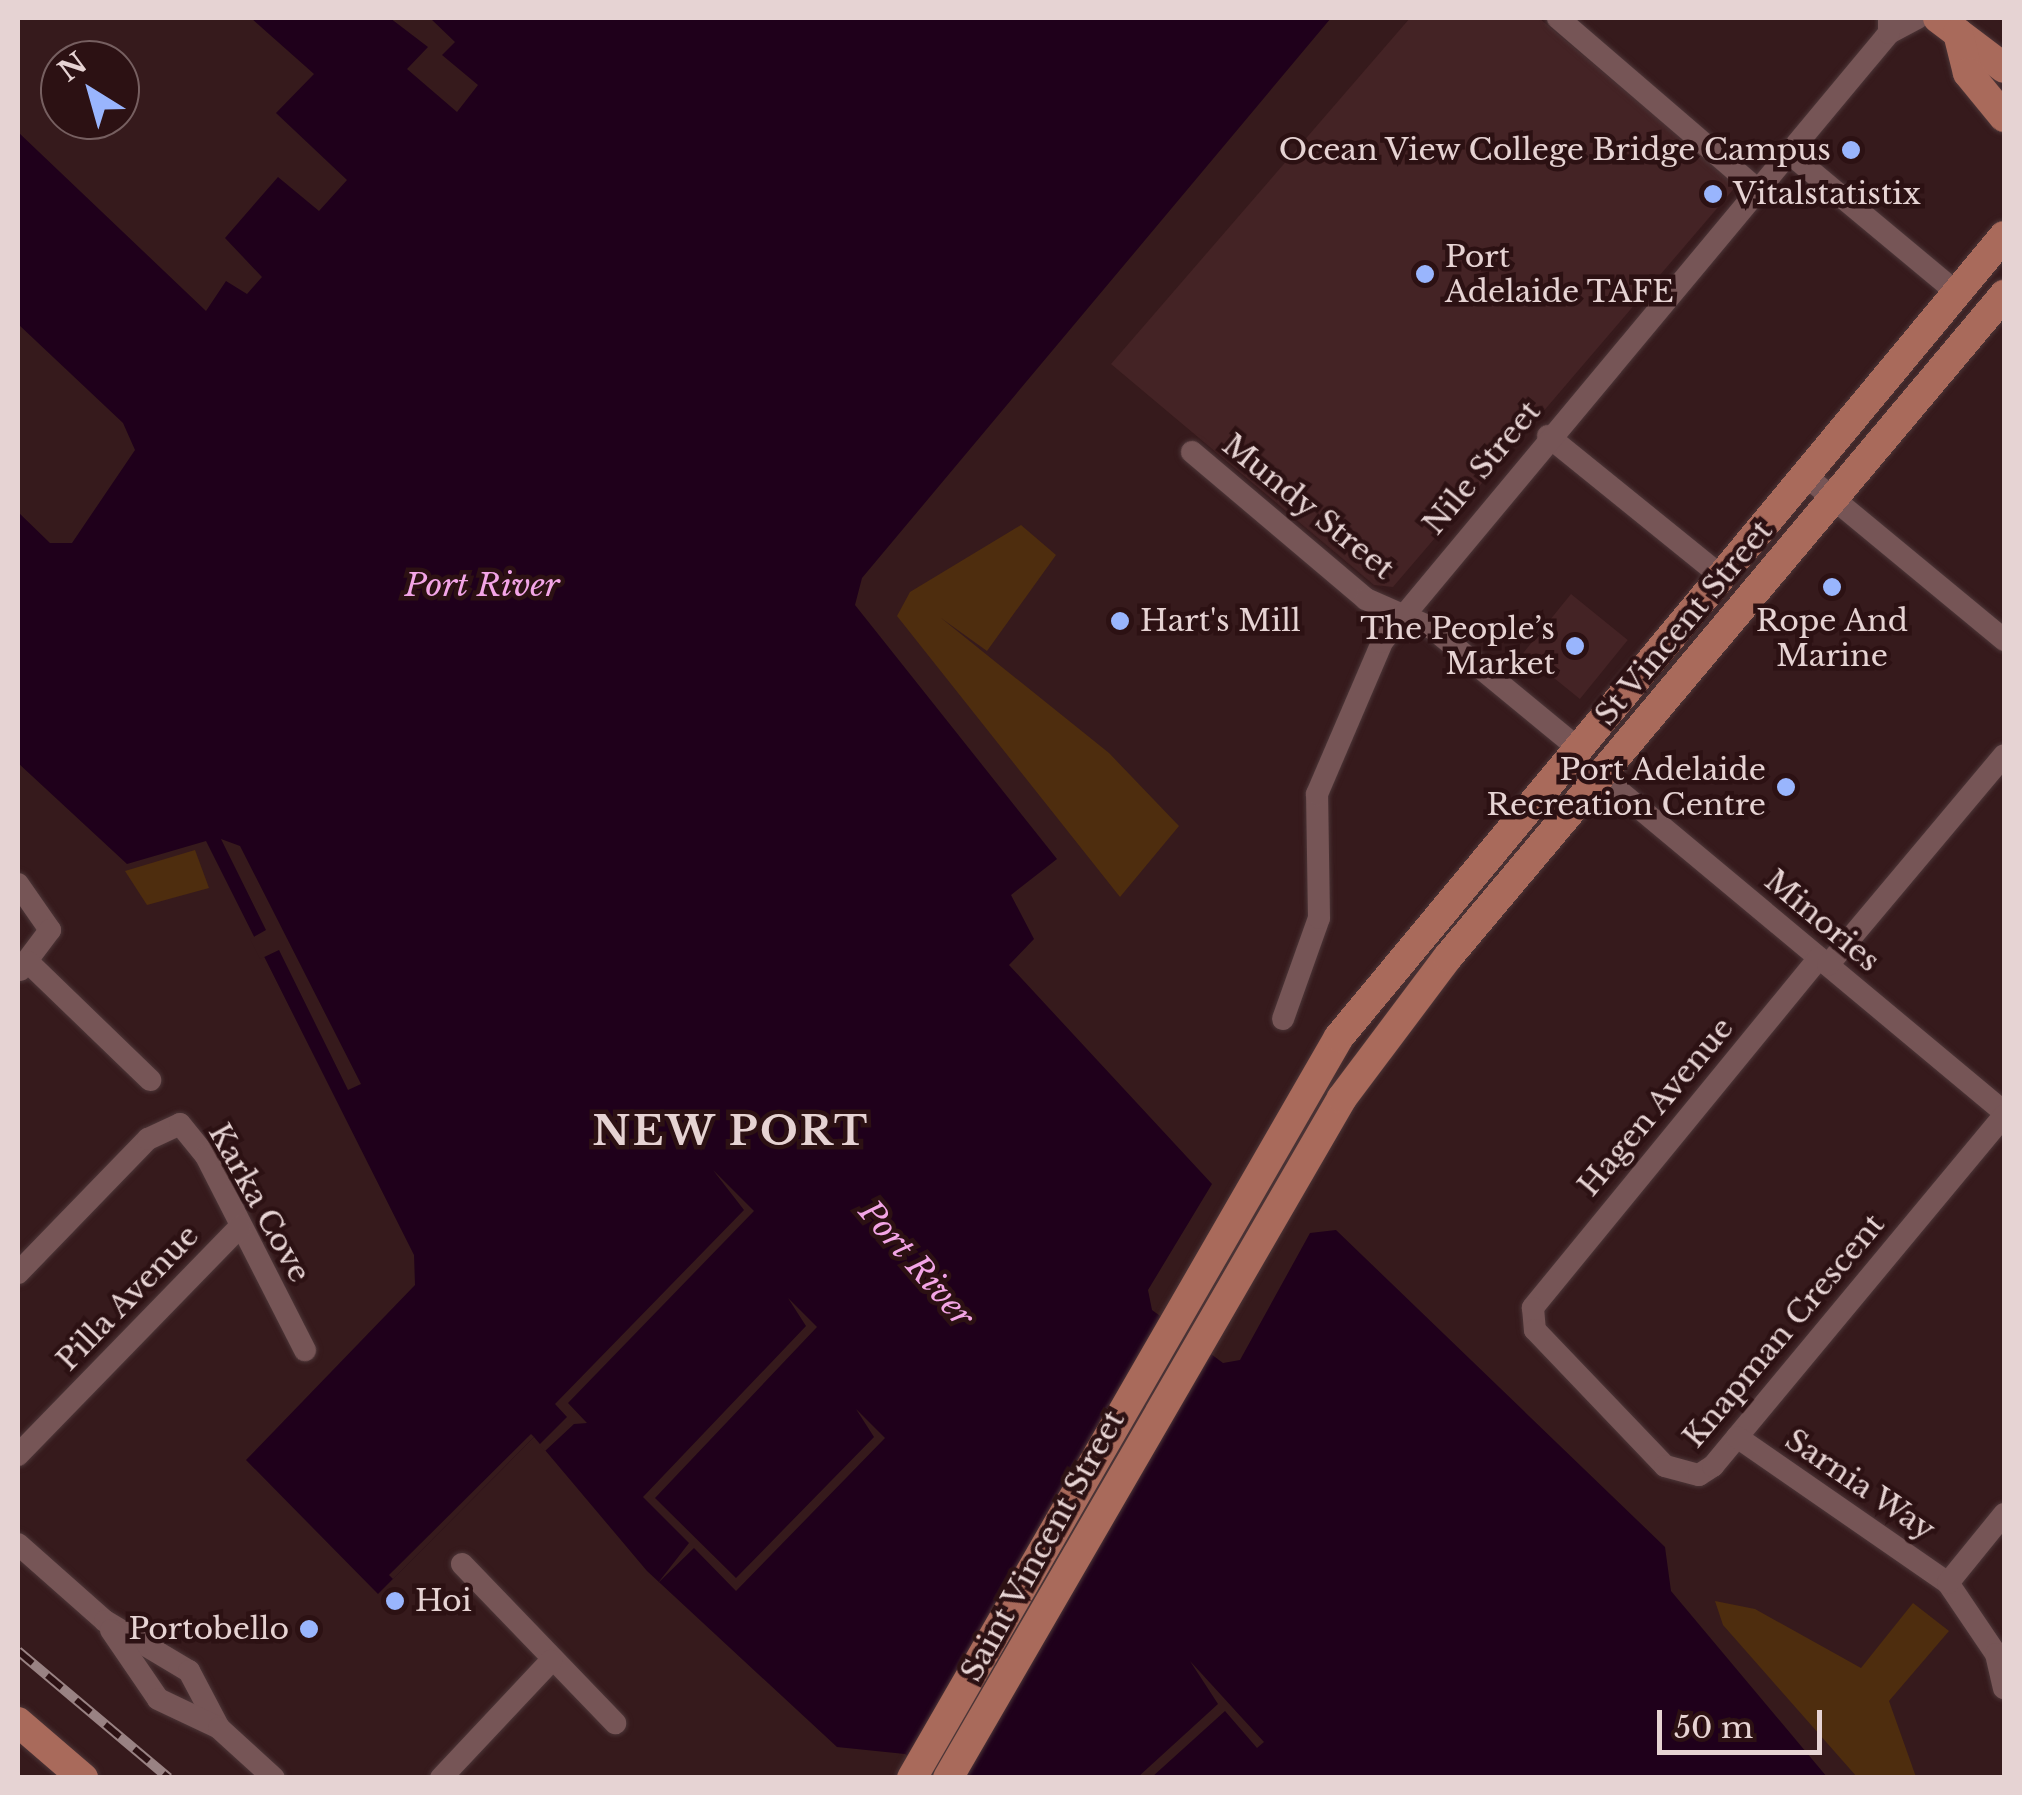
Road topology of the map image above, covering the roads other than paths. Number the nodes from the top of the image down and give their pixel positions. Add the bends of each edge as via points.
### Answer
1 (1558, 18) edge
2 (1917, 18) edge
3 (1889, 25) edge
4 (1948, 25) edge
5 (2004, 68) edge
6 (2004, 117) edge
7 (1788, 152) junction
8 (1757, 189) junction
9 (2004, 236) edge
10 (1957, 293) junction
11 (2004, 295) edge
12 (1548, 436) junction
13 (1192, 452) dead end
14 (1806, 476) junction
15 (1835, 498) junction
16 (1722, 578) junction
17 (1401, 614) junction
18 (2004, 640) edge
19 (1579, 749) junction
20 (2004, 755) edge
21 (1601, 776) junction
22 (18, 884) edge
23 (1824, 961) junction
24 (23, 967) edge
25 (1283, 1019) dead end
26 (150, 1080) dead end
27 (2004, 1114) edge
28 (240, 1226) junction
29 (18, 1273) edge
30 (1540, 1294) joint
31 (1173, 1314) joint
32 (1206, 1336) joint
33 (305, 1350) dead end
34 (1737, 1437) junction
35 (18, 1455) edge
36 (2004, 1514) edge
37 (18, 1544) edge
38 (462, 1564) dead end
39 (1948, 1583) junction
40 (104, 1621) junction
41 (552, 1661) junction
42 (2004, 1688) edge
43 (18, 1722) edge
44 (615, 1723) dead end
45 (219, 1728) junction
46 (84, 1778) edge
47 (274, 1778) edge
48 (442, 1778) edge
49 (912, 1778) edge
50 (948, 1778) edge

1 - 8 street
2 - 3 street, Nile Street
3 - 7 street, Nile Street
4 - 5 main road
4 - 6 main road via 1968,73
7 - 8 street, Nile Street
7 - 10 street
8 - 12 street, Nile Street
9 - 10 main road, St Vincent Street
10 - 14 main road, St Vincent Street
11 - 15 main road, St Vincent Street
12 - 16 street
12 - 17 street, Nile Street
13 - 17 street, Mundy Street via 1366,599
14 - 15 street
14 - 16 main road, St Vincent Street
15 - 18 street
15 - 21 main road, St Vincent Street
16 - 19 main road, St Vincent Street
17 - 19 street, Mundy Street via 1432,628
17 - 25 street, Nile Street via 1316,794 1318,918
19 - 21 main road
19 - 31 main road, St Vincent Street via 1339,1037
20 - 23 street, Hagen Avenue
21 - 23 street, Minories
21 - 32 main road, St Vincent Street via 1342,1098
22 - 24 street via 49,919 46,944
23 - 27 street, Minories
23 - 30 street, Hagen Avenue
24 - 26 street
27 - 34 street, Knapman Crescent
28 - 29 street, Karka Cove via 194,1137 164,1126
28 - 33 street, Karka Cove
28 - 35 street, Pilla Avenue
30 - 34 street, Knapman Crescent via 1535,1330 1665,1466 1699,1475
31 - 49 main road, Saint Vincent Street
32 - 50 main road, Saint Vincent Street
34 - 39 street, Sarnia Way
36 - 39 street
37 - 40 street
38 - 41 street
39 - 42 street via 1996,1654
40 - 45 street via 148,1690
40 - 45 street via 188,1671
41 - 44 street
41 - 48 street
43 - 46 main road
45 - 47 street

